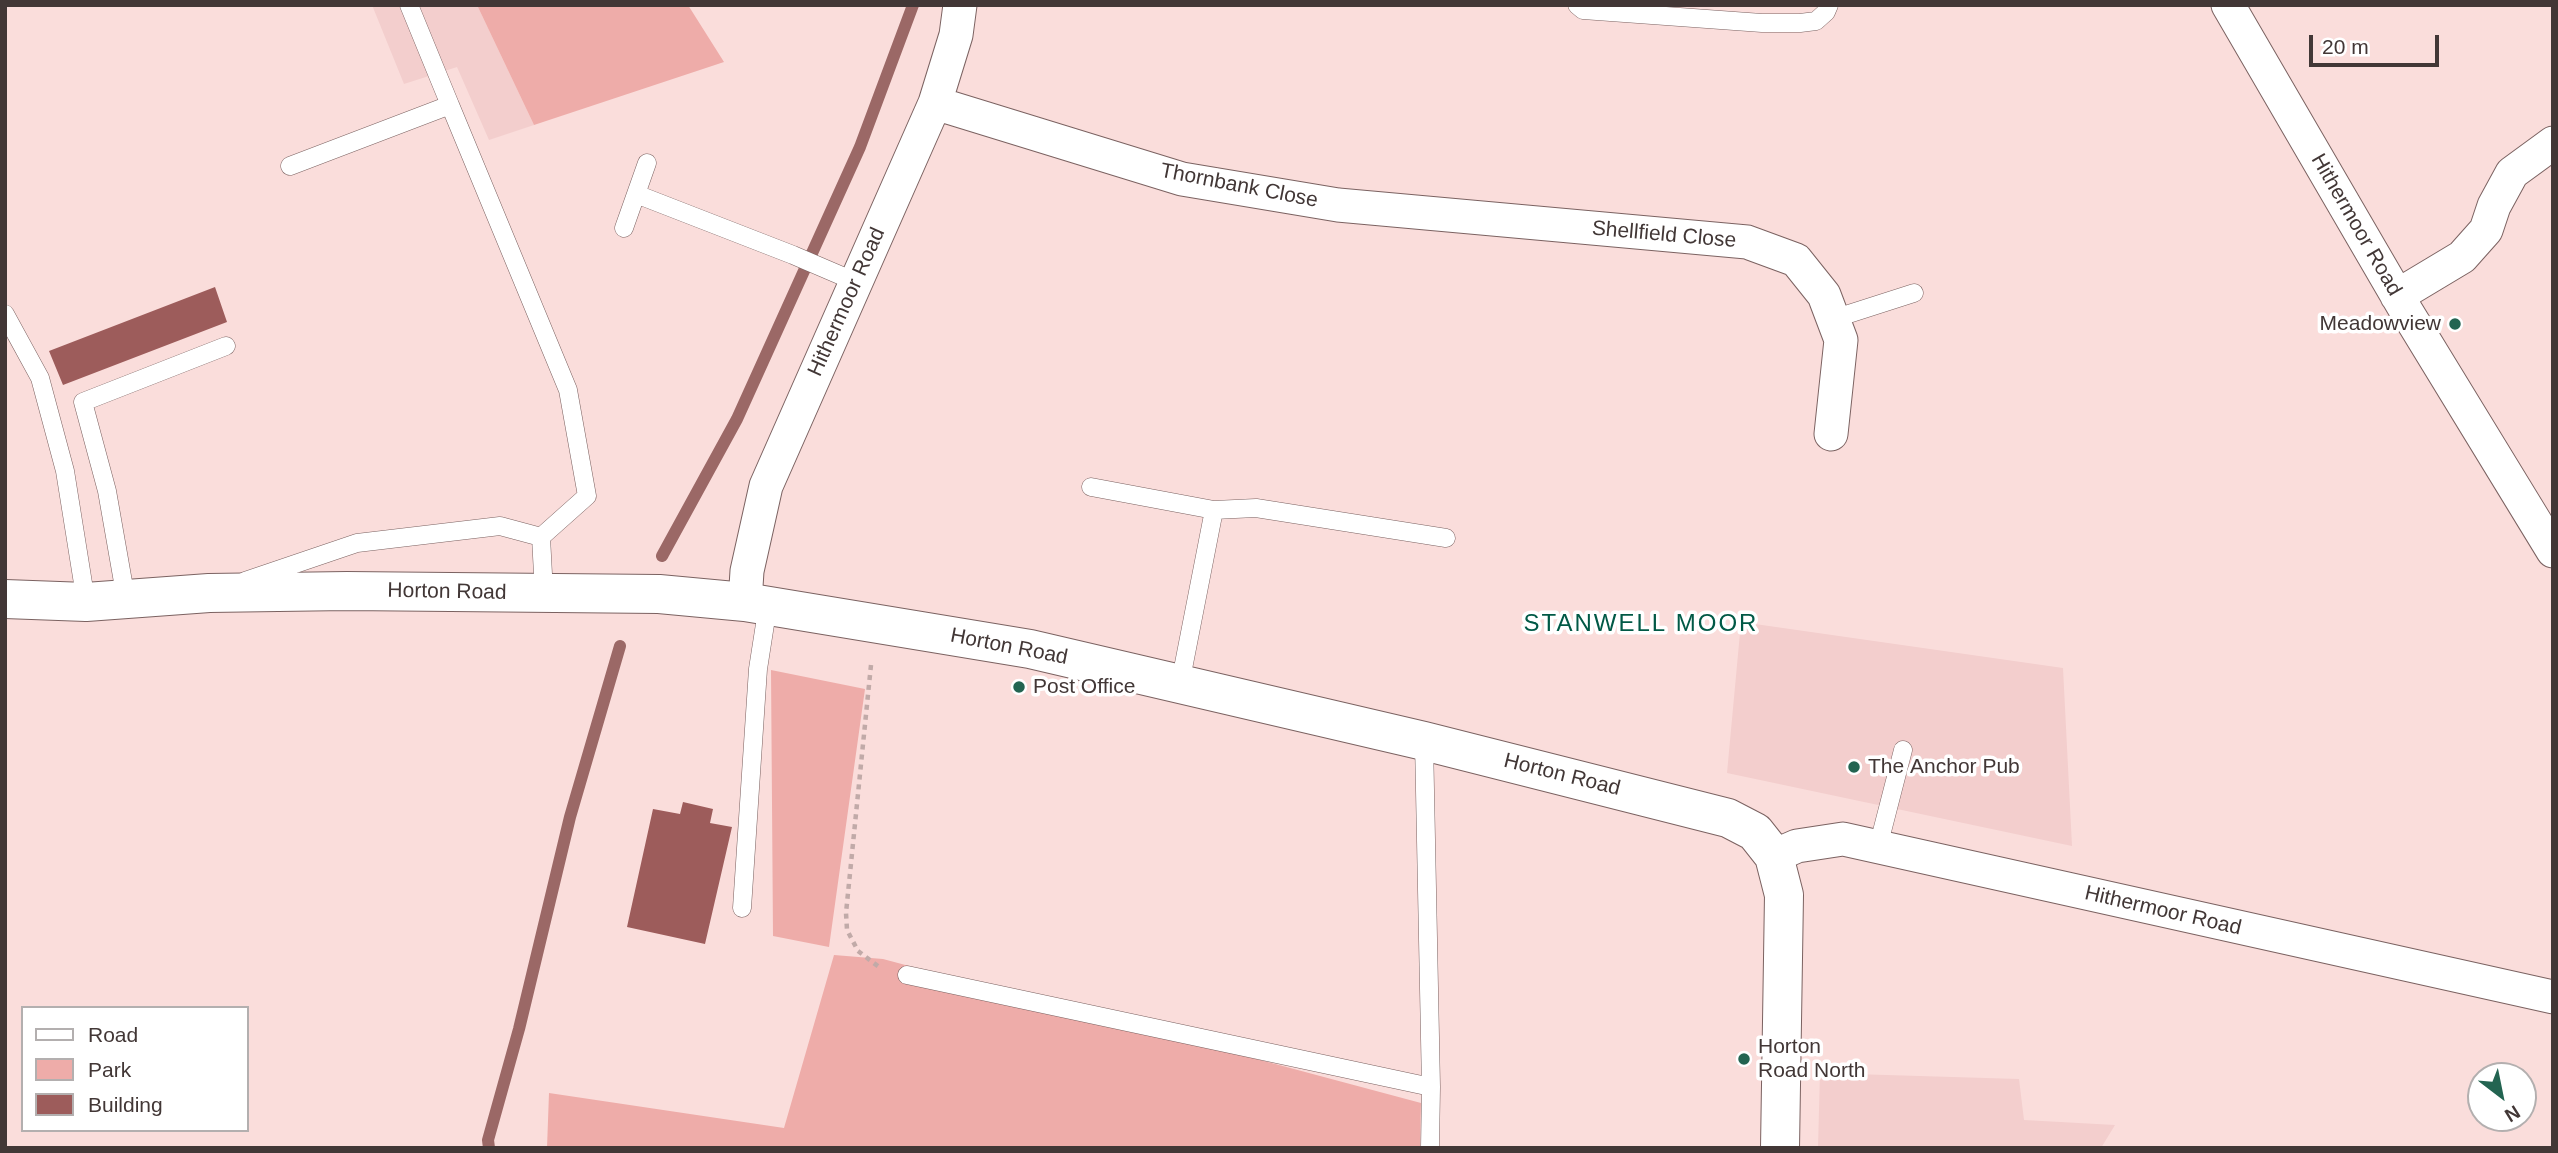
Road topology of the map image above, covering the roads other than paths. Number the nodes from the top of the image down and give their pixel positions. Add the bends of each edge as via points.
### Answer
1 (409, 5) edge
2 (960, 5) edge
3 (1577, 5) edge
4 (1829, 5) edge
5 (2228, 5) edge
6 (935, 103) junction
7 (450, 105) junction
8 (2553, 143) edge
9 (647, 163) dead end
10 (290, 166) dead end
11 (636, 194) junction
12 (1510, 222) joint
13 (624, 228) dead end
14 (845, 277) junction
15 (1914, 293) dead end
16 (2397, 296) junction
17 (5, 314) edge
18 (1833, 319) junction
19 (226, 346) dead end
20 (1831, 434) dead end
21 (1091, 487) dead end
22 (1214, 510) junction
23 (541, 537) junction
24 (1446, 538) dead end
25 (2553, 551) edge
26 (209, 593) junction
27 (544, 593) junction
28 (5, 599) edge
29 (126, 600) junction
30 (86, 602) junction
31 (756, 604) junction
32 (1180, 684) junction
33 (1424, 741) junction
34 (1903, 750) dead end
35 (1878, 848) junction
36 (1774, 856) junction
37 (742, 908) dead end
38 (907, 975) road end
39 (2553, 997) edge
40 (1431, 1087) junction
41 (1430, 1148) edge
42 (1780, 1148) edge

1 - 7 lane
2 - 6 street, Hithermoor Road via 956,35
3 - 4 lane via 1583,10 1775,23 1816,21
5 - 16 street, Hithermoor Road
6 - 12 street, Thornbank Close via 1182,179 1338,205
6 - 14 street, Hithermoor Road
7 - 10 lane
7 - 23 lane via 568,390 587,496
8 - 16 street via 2512,173 2487,230 2462,257
9 - 11 lane
11 - 13 lane
11 - 14 lane
12 - 18 street, Shellfield Close via 1747,242 1796,260 1824,295
14 - 31 street, Hithermoor Road via 766,486 747,571
15 - 18 lane
16 - 25 street, Hithermoor Road
17 - 30 lane via 40,378 65,471
18 - 20 street, Shellfield Close via 1841,341
19 - 29 lane via 83,402 107,491
21 - 22 lane
22 - 24 lane via 1256,508
22 - 32 lane
23 - 26 lane via 500,526 357,543
23 - 27 lane
26 - 27 street, Horton Road
26 - 29 street, Horton Road
27 - 31 street, Horton Road via 659,594
28 - 30 street, Horton Road
29 - 30 street, Horton Road
31 - 32 street, Horton Road via 1030,649
31 - 37 lane via 758,670
32 - 33 street, Horton Road
33 - 36 street, Horton Road via 1728,818 1755,832
33 - 40 lane
34 - 35 lane
35 - 36 street, Hithermoor Road via 1843,839 1797,846
35 - 39 street, Hithermoor Road
36 - 42 street, Horton Road via 1784,895
38 - 40 lane
40 - 41 lane

